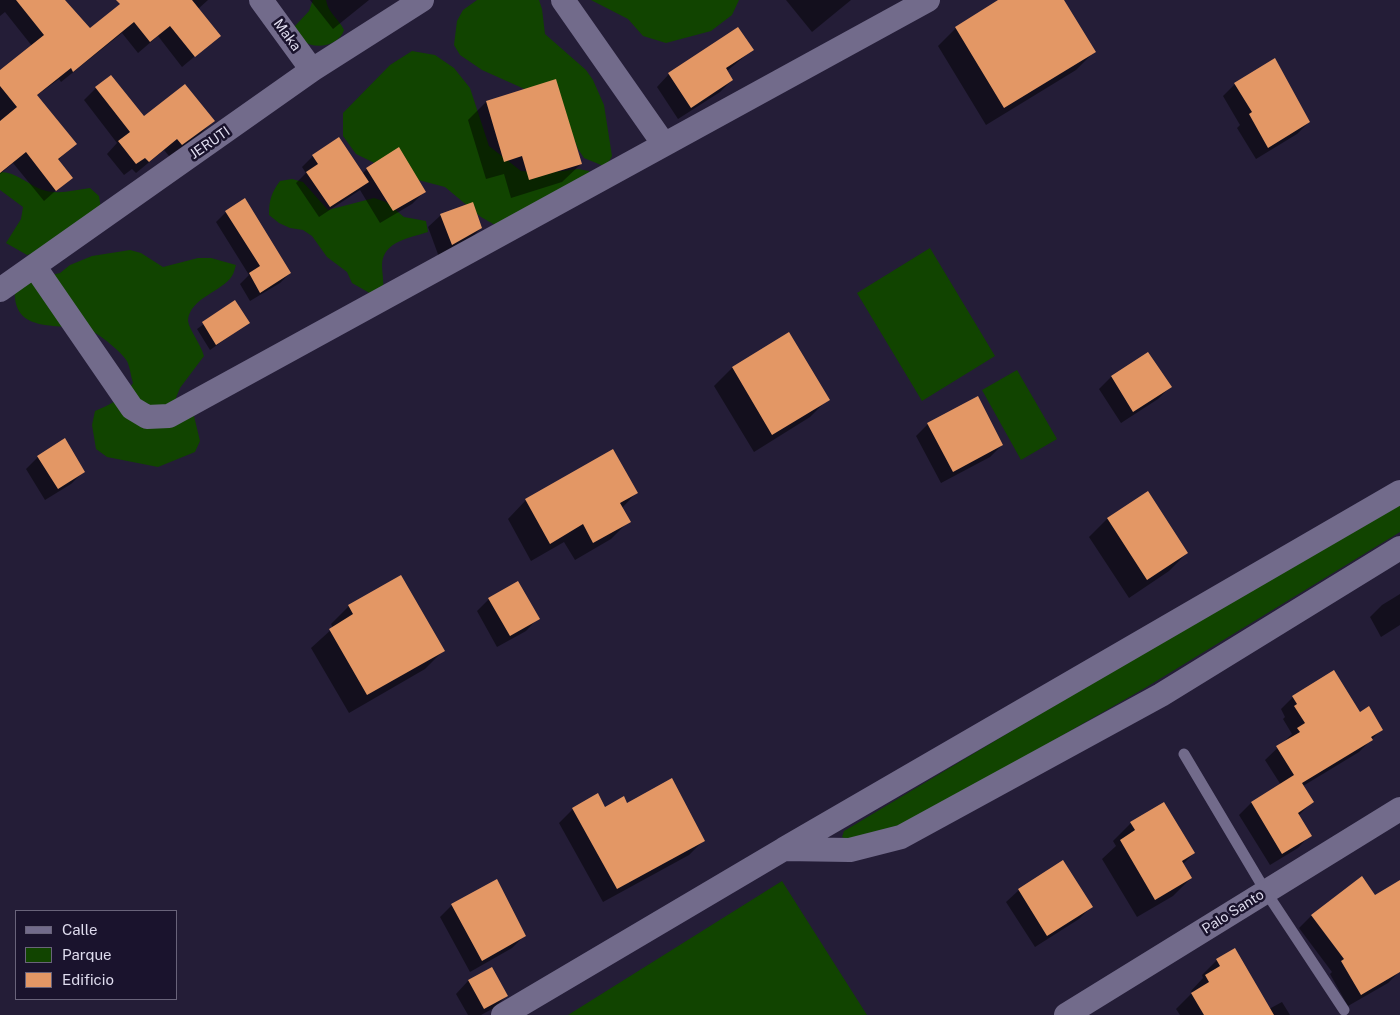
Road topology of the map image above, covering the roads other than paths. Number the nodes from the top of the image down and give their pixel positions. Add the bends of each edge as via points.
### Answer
1 (261, 0) edge
2 (422, 0) edge
3 (563, 0) edge
4 (928, 0) edge
5 (312, 70) junction
6 (663, 144) junction
7 (35, 267) junction
8 (0, 290) edge
9 (1400, 492) edge
10 (1400, 548) edge
11 (1184, 754) dead end
12 (1400, 809) edge
13 (784, 849) junction
14 (1266, 892) junction
15 (1344, 1010) dead end
16 (504, 1015) edge
17 (1066, 1015) edge

1 - 5 street, Maka
2 - 5 street, JERUTI
3 - 6 street
4 - 6 street
5 - 7 street, JERUTI
6 - 7 street via 169,416 147,417 132,408
7 - 8 street, JERUTI
9 - 13 street
10 - 13 street via 1161,695 901,837 850,850
11 - 14 lane
12 - 14 street, Palo Santo
13 - 16 street
14 - 15 lane
14 - 17 street, Palo Santo

